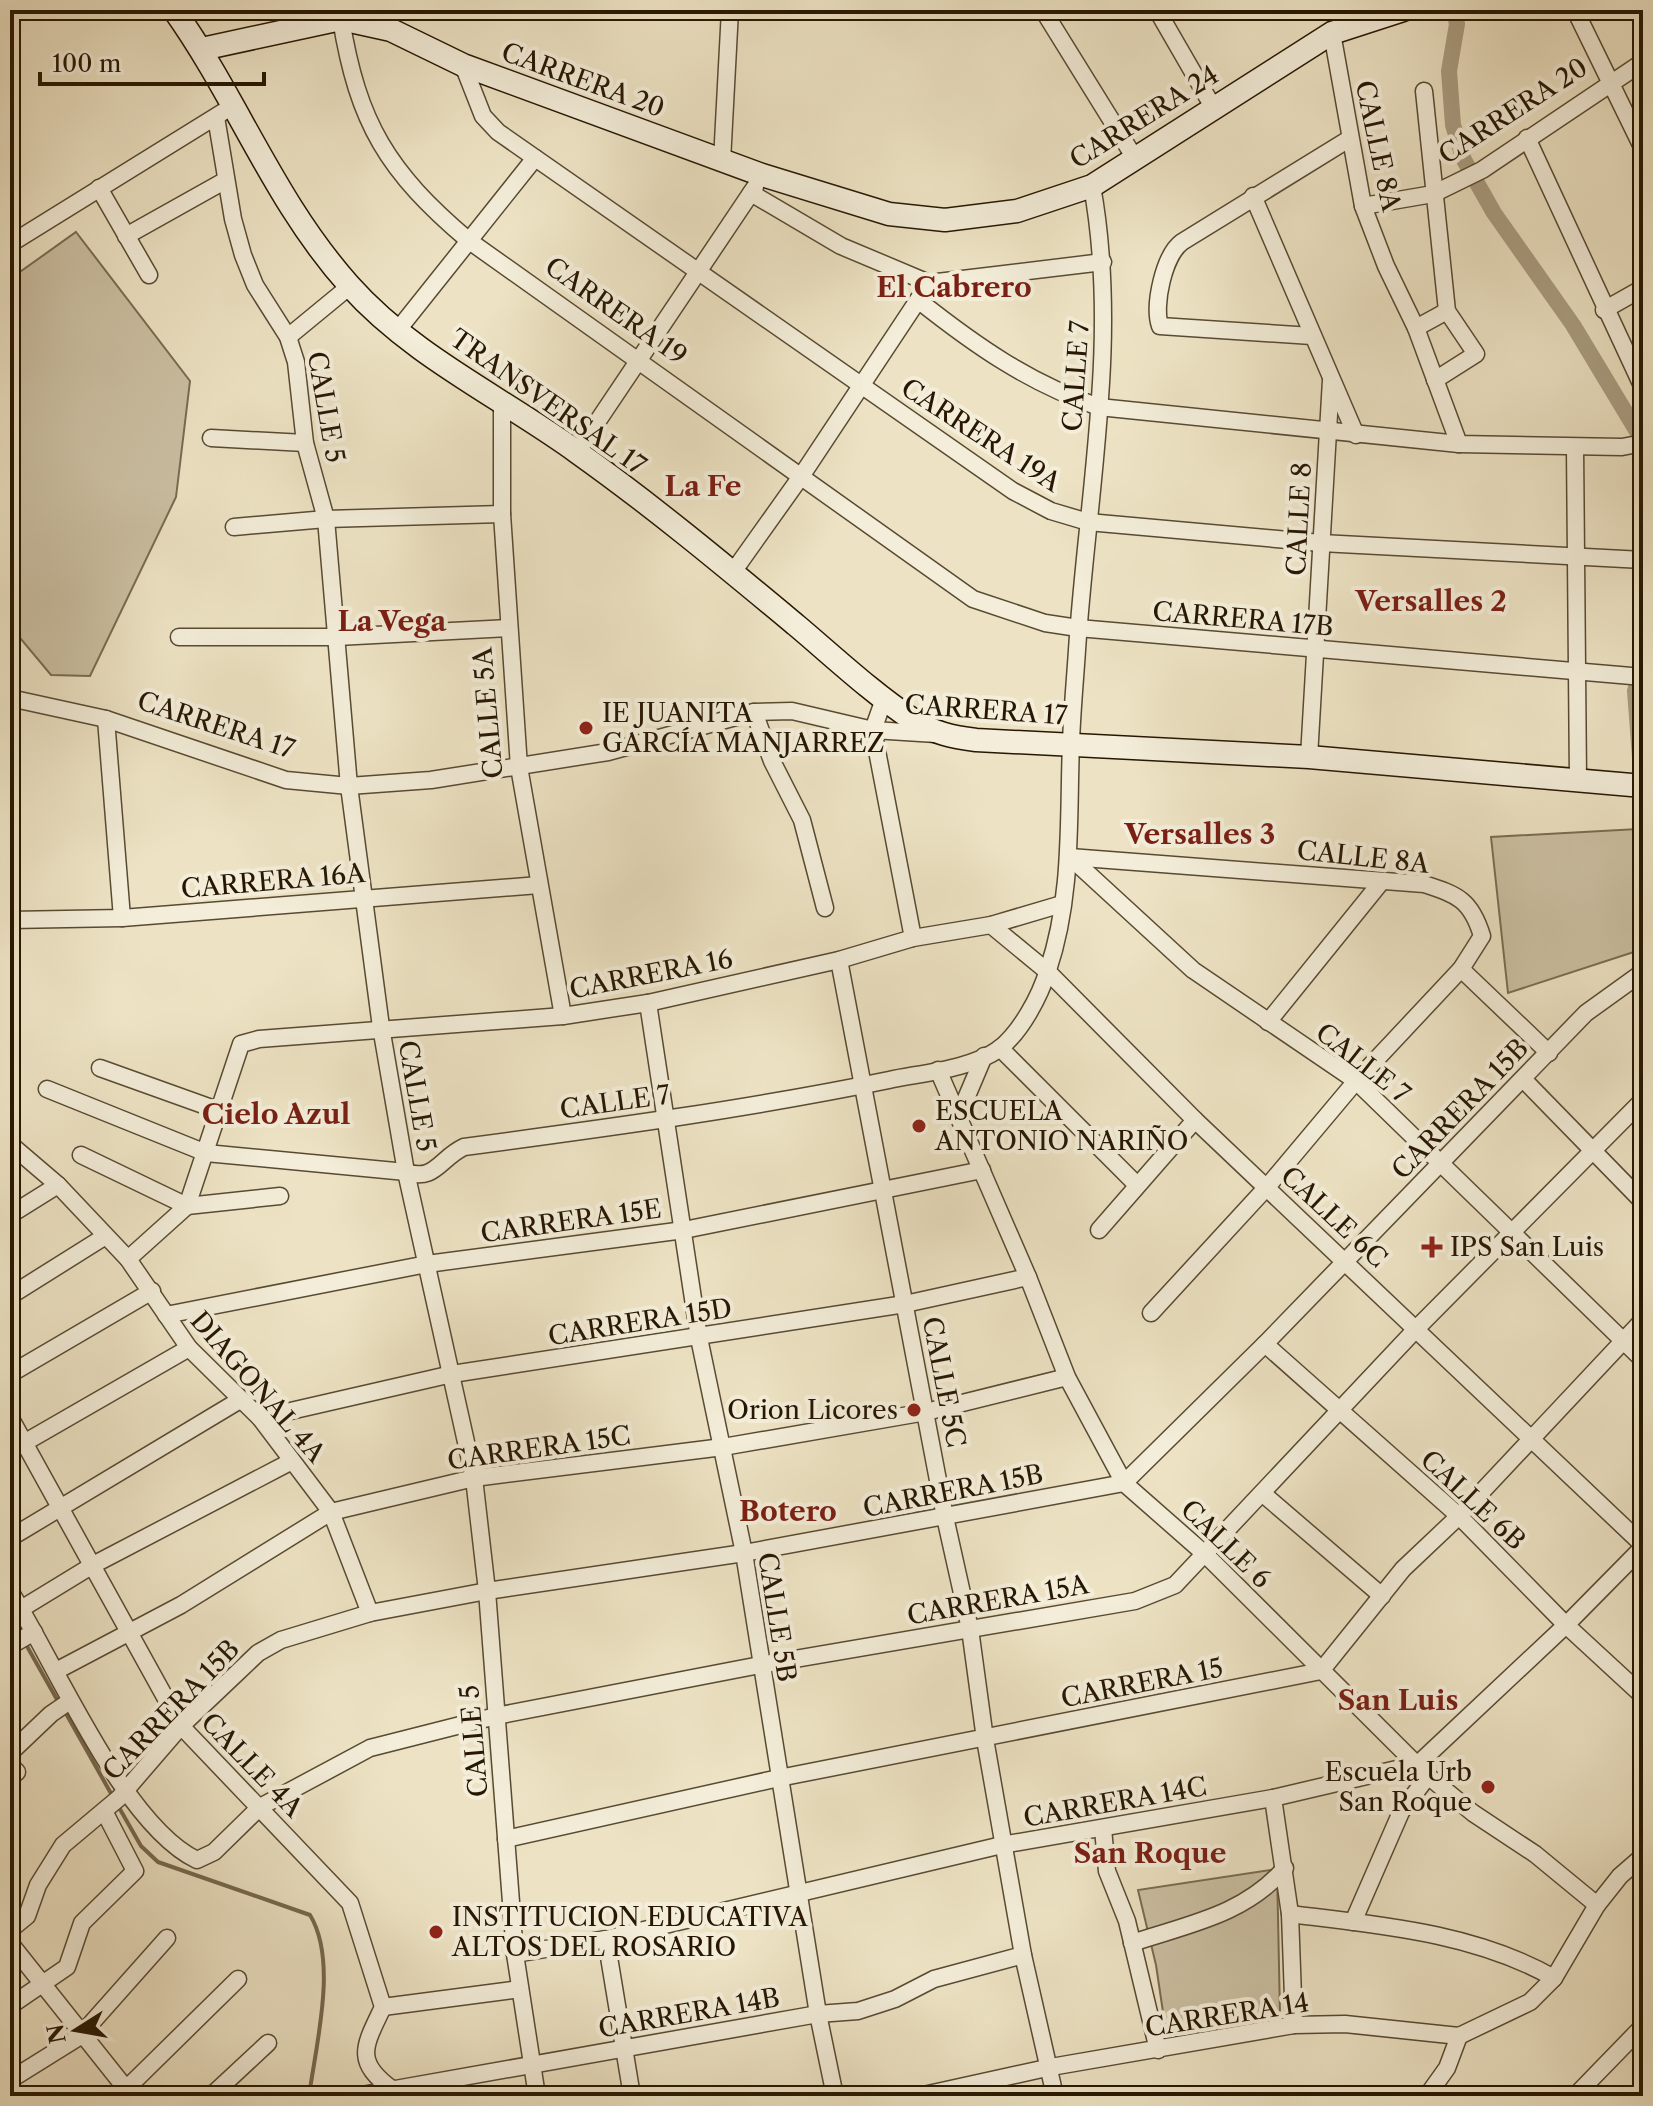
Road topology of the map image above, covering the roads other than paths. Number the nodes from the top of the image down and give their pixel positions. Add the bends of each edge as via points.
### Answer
1 (174, 10) edge
2 (730, 10) edge
3 (1043, 10) edge
4 (1157, 10) edge
5 (1403, 10) edge
6 (1575, 10) edge
7 (345, 13) edge
8 (1370, 14) edge
9 (1332, 33) junction
10 (202, 49) junction
11 (1643, 62) edge
12 (463, 65) junction
13 (1611, 81) junction
14 (1424, 91) dead end
15 (1213, 107) junction
16 (224, 111) junction
17 (1527, 138) junction
18 (1349, 139) junction
19 (1643, 149) edge
20 (535, 158) junction
21 (1136, 160) junction
22 (722, 161) junction
23 (226, 180) junction
24 (757, 184) junction
25 (1092, 186) junction
26 (99, 188) junction
27 (804, 189) junction
28 (1433, 194) junction
29 (1253, 196) junction
30 (1363, 206) junction
31 (793, 215) junction
32 (126, 236) junction
33 (468, 240) junction
34 (10, 244) edge
35 (1103, 262) junction
36 (699, 274) junction
37 (149, 275) dead end
38 (929, 283) junction
39 (350, 286) junction
40 (1643, 288) edge
41 (918, 300) junction
42 (1604, 310) junction
43 (1447, 311) junction
44 (1416, 328) junction
45 (397, 331) junction
46 (1312, 336) junction
47 (288, 337) junction
48 (638, 360) junction
49 (1331, 380) junction
50 (1435, 380) junction
51 (863, 386) junction
52 (1643, 388) edge
53 (502, 402) junction
54 (1099, 407) junction
55 (1328, 433) junction
56 (1356, 435) junction
57 (211, 438) dead end
58 (305, 443) junction
59 (1643, 443) edge
60 (1459, 444) junction
61 (1575, 447) junction
62 (577, 452) junction
63 (802, 475) junction
64 (502, 514) junction
65 (326, 519) junction
66 (1088, 522) junction
67 (234, 527) dead end
68 (1321, 543) junction
69 (1578, 558) junction
70 (1643, 560) edge
71 (733, 572) junction
72 (509, 628) junction
73 (1078, 628) junction
74 (179, 637) dead end
75 (337, 637) junction
76 (1316, 651) junction
77 (1579, 674) junction
78 (1636, 676) edge
79 (10, 698) edge
80 (884, 699) junction
81 (754, 712) junction
82 (106, 719) junction
83 (873, 730) junction
84 (937, 734) junction
85 (1071, 743) junction
86 (1309, 757) junction
87 (519, 767) junction
88 (1578, 781) junction
89 (349, 786) junction
90 (1643, 786) edge
91 (1070, 857) junction
92 (1382, 881) junction
93 (539, 885) junction
94 (363, 898) junction
95 (1062, 904) junction
96 (825, 908) dead end
97 (122, 918) junction
98 (10, 920) edge
99 (991, 925) junction
100 (913, 938) junction
101 (839, 960) junction
102 (1461, 969) junction
103 (1048, 972) junction
104 (1643, 972) edge
105 (648, 1003) junction
106 (563, 1016) junction
107 (1268, 1022) junction
108 (381, 1027) junction
109 (1000, 1048) junction
110 (1549, 1053) junction
111 (984, 1056) junction
112 (100, 1068) dead end
113 (938, 1070) junction
114 (1523, 1079) junction
115 (1356, 1081) junction
116 (863, 1085) junction
117 (47, 1089) dead end
118 (1643, 1100) edge
119 (220, 1111) junction
120 (959, 1115) junction
121 (667, 1120) junction
122 (1195, 1120) junction
123 (10, 1144) edge
124 (1593, 1150) junction
125 (206, 1153) junction
126 (81, 1155) dead end
127 (1442, 1161) junction
128 (982, 1170) junction
129 (406, 1172) junction
130 (1136, 1184) junction
131 (58, 1185) junction
132 (1267, 1187) junction
133 (885, 1190) junction
134 (280, 1196) dead end
135 (1643, 1202) edge
136 (187, 1206) junction
137 (10, 1215) edge
138 (684, 1230) junction
139 (1099, 1230) dead end
140 (1509, 1234) junction
141 (104, 1237) junction
142 (128, 1259) junction
143 (1346, 1260) junction
144 (427, 1264) junction
145 (1028, 1277) junction
146 (152, 1291) junction
147 (10, 1296) edge
148 (905, 1304) junction
149 (1151, 1313) dead end
150 (166, 1315) junction
151 (1643, 1320) edge
152 (1417, 1328) junction
153 (699, 1338) junction
154 (1623, 1341) junction
155 (1265, 1344) junction
156 (189, 1348) junction
157 (1643, 1360) edge
158 (10, 1374) edge
159 (452, 1374) junction
160 (1067, 1377) junction
161 (240, 1400) junction
162 (1339, 1411) junction
163 (926, 1412) junction
164 (10, 1417) edge
165 (260, 1418) junction
166 (1531, 1437) junction
167 (17, 1447) edge
168 (723, 1447) junction
169 (292, 1461) junction
170 (474, 1478) junction
171 (1124, 1483) junction
172 (1262, 1493) junction
173 (60, 1506) junction
174 (331, 1512) junction
175 (1459, 1516) junction
176 (945, 1517) junction
177 (10, 1538) edge
178 (1643, 1546) edge
179 (744, 1553) junction
180 (1206, 1555) junction
181 (93, 1565) junction
182 (10, 1591) edge
183 (487, 1591) junction
184 (1382, 1596) junction
185 (21, 1609) junction
186 (370, 1613) junction
187 (1566, 1625) junction
188 (970, 1629) junction
189 (127, 1631) junction
190 (30, 1634) junction
191 (10, 1646) edge
192 (760, 1665) junction
193 (56, 1671) junction
194 (1321, 1671) junction
195 (1643, 1696) edge
196 (62, 1707) junction
197 (496, 1716) junction
198 (181, 1726) junction
199 (985, 1739) junction
200 (10, 1753) edge
201 (10, 1765) edge
202 (1423, 1770) junction
203 (10, 1778) edge
204 (779, 1778) junction
205 (1273, 1798) junction
206 (115, 1802) junction
207 (260, 1807) junction
208 (1103, 1829) junction
209 (506, 1839) junction
210 (1002, 1845) junction
211 (1643, 1856) edge
212 (1285, 1868) junction
213 (798, 1891) junction
214 (1597, 1905) junction
215 (1290, 1914) junction
216 (1353, 1922) junction
217 (10, 1930) edge
218 (167, 1938) dead end
219 (606, 1939) junction
220 (10, 1943) edge
221 (1132, 1943) junction
222 (515, 1954) junction
223 (1023, 1955) junction
224 (1554, 1978) junction
225 (238, 1979) dead end
226 (43, 1985) junction
227 (520, 1989) junction
228 (10, 2006) edge
229 (383, 2007) junction
230 (818, 2014) junction
231 (1294, 2025) junction
232 (1643, 2026) edge
233 (81, 2035) junction
234 (1459, 2036) junction
235 (268, 2043) dead end
236 (624, 2050) junction
237 (1158, 2050) junction
238 (532, 2066) junction
239 (1051, 2067) junction
240 (10, 2080) edge
241 (393, 2092) edge
242 (123, 2093) edge
243 (211, 2096) edge
244 (356, 2096) edge
245 (537, 2096) edge
246 (632, 2096) edge
247 (835, 2096) edge
248 (919, 2096) edge
249 (1055, 2096) edge
250 (1427, 2096) edge
251 (1575, 2096) edge

1 - 10 street, TRANSVERSAL 17
2 - 22 street
3 - 21 street
4 - 15 street
5 - 8 street, CARRERA 24
6 - 13 street
7 - 10 street
7 - 12 street, CARRERA 20
7 - 33 street, CARRERA 19 via 355,85 383,151 432,210
8 - 9 street, CARRERA 24
9 - 15 street, CARRERA 24
9 - 18 street, CALLE 8A
10 - 16 street, TRANSVERSAL 17
11 - 13 street, CARRERA 20
12 - 20 street, CARRERA 19A via 483,116
12 - 22 street, CARRERA 20
13 - 17 street, CARRERA 20
13 - 19 street
14 - 28 street
15 - 21 street, CARRERA 24
16 - 23 street, CALLE 5
16 - 26 street
16 - 39 street, TRANSVERSAL 17 via 298,222
17 - 28 street, CARRERA 20
17 - 42 street
18 - 29 street
18 - 30 street, CALLE 8A
20 - 33 street
20 - 36 street, CARRERA 19A
21 - 25 street, CARRERA 24
22 - 24 street, CARRERA 20
23 - 32 street
23 - 47 street, CALLE 5 via 243,255
24 - 27 street, CARRERA 24
24 - 31 street, CARRERA 20
24 - 36 street
25 - 27 street, CARRERA 24 via 1017,211 945,220 889,214
25 - 35 street, CALLE 7
26 - 32 street
26 - 34 street
27 - 31 street
28 - 30 street, CARRERA 20
28 - 43 street
29 - 46 street, CALLE 8
29 - 46 street via 1171,250 1157,316 1160,326
30 - 44 street, CALLE 8A
31 - 38 street, CARRERA 20 via 841,246
32 - 37 street
33 - 45 street
33 - 48 street, CARRERA 19
35 - 38 street
35 - 54 street, CALLE 7 via 1106,339
36 - 48 street
36 - 51 street, CARRERA 19A
38 - 41 street
39 - 45 street, TRANSVERSAL 17
39 - 47 street
40 - 42 street
41 - 51 street
41 - 54 street via 970,341 1050,390
42 - 52 street
43 - 44 street
43 - 50 street via 1476,354
44 - 50 street, CALLE 8A
45 - 53 street, TRANSVERSAL 17
46 - 49 street, CALLE 8
47 - 58 street, CALLE 5 via 301,383
48 - 62 street
48 - 63 street, CARRERA 19
49 - 55 street, CALLE 8
49 - 56 street, CALLE 8
50 - 60 street, CALLE 8A
51 - 63 street
51 - 66 street, CARRERA 19A via 1013,491
53 - 62 street, TRANSVERSAL 17
53 - 64 street, CALLE 5A
54 - 55 street
54 - 66 street, CALLE 7
55 - 56 street
55 - 68 street, CALLE 8
56 - 60 street
57 - 58 street
58 - 65 street, CALLE 5
59 - 61 street
60 - 61 street
61 - 69 street
62 - 71 street, TRANSVERSAL 17
63 - 71 street
63 - 73 street, CARRERA 19 via 973,599
64 - 65 street
64 - 72 street, CALLE 5A
65 - 67 street
65 - 75 street, CALLE 5
66 - 68 street, CARRERA 19A
66 - 73 street, CALLE 7
68 - 69 street, CARRERA 19A
68 - 76 street, CALLE 8
69 - 70 street, CARRERA 19A
69 - 77 street
71 - 80 street, TRANSVERSAL 17
72 - 75 street
72 - 87 street, CALLE 5A
73 - 76 street, CARRERA 17B
73 - 85 street, CALLE 7
74 - 75 street
75 - 89 street, CALLE 5
76 - 77 street, CARRERA 17B
76 - 86 street, CALLE 8
77 - 78 street, CARRERA 17B
77 - 88 street
79 - 82 street, CARRERA 17
80 - 83 street
80 - 84 street, TRANSVERSAL 17
81 - 83 street, CARRERA 17 via 792,711
81 - 87 street, CARRERA 17 via 608,752
81 - 96 street via 802,820
82 - 89 street, CARRERA 17 via 286,780
82 - 97 street
83 - 84 street, CARRERA 17
83 - 100 street
84 - 85 street, CARRERA 17
85 - 86 street, CARRERA 17
85 - 91 street, CALLE 7
86 - 88 street, CARRERA 17
87 - 89 street, CARRERA 17
87 - 93 street, CALLE 5A
88 - 90 street, CARRERA 17
89 - 94 street, CALLE 5
91 - 92 street, CALLE 8A
91 - 95 street, CALLE 7
91 - 107 street, CALLE 7 via 1193,970
92 - 102 street, CALLE 8A via 1424,884 1459,896 1482,936
92 - 107 street
93 - 94 street, CARRERA 16A
93 - 106 street, CALLE 5A
94 - 97 street, CARRERA 16A
94 - 108 street, CALLE 5
95 - 99 street, CARRERA 16
95 - 103 street, CALLE 7
97 - 98 street, CARRERA 16A
99 - 100 street, CARRERA 16
99 - 103 street, CALLE 6C
100 - 101 street, CARRERA 16
101 - 105 street, CARRERA 16
101 - 116 street, CALLE 5C
102 - 110 street
102 - 115 street
103 - 109 street, CALLE 7 via 1027,1014
103 - 122 street, CALLE 6C
104 - 110 street, CARRERA 15B via 1586,1013
105 - 106 street, CARRERA 16
105 - 121 street, CALLE 5B
106 - 108 street, CARRERA 16
107 - 115 street, CALLE 7
108 - 119 street, CARRERA 16 via 241,1044
108 - 129 street, CALLE 5
109 - 111 street, CALLE 7
109 - 130 street
110 - 114 street, CARRERA 15B
111 - 113 street, CALLE 7
111 - 120 street
112 - 119 street
113 - 116 street, CALLE 7
113 - 120 street, CALLE 6
114 - 124 street
114 - 127 street, CARRERA 15B
115 - 127 street, CALLE 7
115 - 132 street
116 - 121 street, CALLE 7
116 - 133 street, CALLE 5C
117 - 125 street, CALLE 7
118 - 124 street, CARRERA 15A
119 - 125 street
120 - 128 street, CALLE 6
121 - 129 street, CALLE 7 via 464,1147 431,1174
121 - 138 street, CALLE 5B
122 - 130 street
122 - 132 street, CALLE 6C
123 - 131 street, DIAGONAL 4A
124 - 135 street
124 - 140 street, CARRERA 15A
125 - 129 street, CALLE 7
125 - 136 street
126 - 136 street
127 - 140 street, CALLE 7
127 - 143 street, CARRERA 15B
128 - 133 street, CARRERA 15E
128 - 145 street, CALLE 6
129 - 144 street, CALLE 5
130 - 139 street
131 - 137 street
131 - 141 street, DIAGONAL 4A
132 - 143 street, CALLE 6C
132 - 149 street
133 - 138 street, CARRERA 15E
133 - 148 street, CALLE 5C
134 - 136 street
136 - 142 street
138 - 144 street, CARRERA 15E
138 - 153 street, CALLE 5B
140 - 152 street, CARRERA 15A
140 - 154 street, CALLE 7
141 - 142 street, DIAGONAL 4A
141 - 147 street
142 - 146 street, DIAGONAL 4A
143 - 152 street, CALLE 6C
143 - 155 street, CARRERA 15B
144 - 150 street, CARRERA 15E
144 - 159 street, CALLE 5
145 - 148 street, CARRERA 15D
145 - 160 street, CALLE 6
146 - 150 street, DIAGONAL 4A
146 - 158 street
148 - 153 street, CARRERA 15D
148 - 163 street, CALLE 5C
150 - 156 street, DIAGONAL 4A
151 - 154 street
152 - 162 street, CARRERA 15A
152 - 166 street, CALLE 6C
153 - 159 street, CARRERA 15D
153 - 168 street, CALLE 5B
154 - 157 street, CALLE 7
154 - 166 street
155 - 162 street, CALLE 6B
155 - 171 street, CARRERA 15B
156 - 161 street, DIAGONAL 4A
156 - 167 street
159 - 165 street, CARRERA 15D
159 - 170 street, CALLE 5
160 - 163 street, CARRERA 15C
160 - 171 street, CALLE 6
161 - 165 street, DIAGONAL 4A
161 - 173 street
162 - 172 street, CARRERA 15A
162 - 175 street, CALLE 6B
163 - 168 street, CARRERA 15C
163 - 176 street, CALLE 5C
164 - 167 street, CALLE 4A
165 - 169 street, DIAGONAL 4A
166 - 175 street
166 - 178 street, CALLE 6C
167 - 173 street, CALLE 4A
168 - 170 street, CARRERA 15C
168 - 179 street, CALLE 5B
169 - 174 street, DIAGONAL 4A
169 - 181 street
170 - 174 street, CARRERA 15C
170 - 183 street, CALLE 5
171 - 176 street, CARRERA 15B
171 - 180 street, CALLE 6
172 - 180 street, CARRERA 15A
172 - 184 street
173 - 177 street
173 - 181 street, CALLE 4A
174 - 186 street, DIAGONAL 4A
174 - 189 street, CARRERA 15C via 181,1605
175 - 184 street
175 - 187 street, CALLE 6B
176 - 179 street, CARRERA 15B
176 - 188 street, CALLE 5C
178 - 187 street
179 - 183 street, CARRERA 15B
179 - 192 street, CALLE 5B
180 - 188 street, CARRERA 15A via 1175,1585 1135,1601
180 - 194 street, CALLE 6
181 - 185 street
181 - 189 street, CALLE 4A
182 - 185 street
183 - 186 street, CARRERA 15B
183 - 197 street, CALLE 5
184 - 194 street
185 - 190 street
186 - 198 street, CARRERA 15B via 281,1640 258,1653
187 - 195 street, CALLE 6B
187 - 202 street
188 - 192 street, CARRERA 15A
188 - 199 street, CALLE 5C
189 - 193 street, CARRERA 15C
189 - 198 street, CALLE 4A
190 - 191 street
190 - 193 street
192 - 197 street, CARRERA 15A
192 - 204 street, CALLE 5B
193 - 196 street
194 - 199 street, CARRERA 15
194 - 202 street, CALLE 6
196 - 200 street
196 - 206 street
197 - 207 street, CARRERA 15A via 370,1748
197 - 209 street, CALLE 5
198 - 206 street, CARRERA 15B
198 - 207 street, CALLE 4A
199 - 204 street, CARRERA 15
199 - 210 street, CALLE 5C
201 - 203 street via 17,1772
202 - 205 street, CARRERA 14C
202 - 214 street, CALLE 6
202 - 216 street
204 - 209 street, CARRERA 15
204 - 213 street, CALLE 5B
205 - 208 street, CARRERA 14C
205 - 212 street
206 - 207 street, CARRERA 15A via 197,1860 214,1852
206 - 217 street, CARRERA 15B via 63,1845 38,1885 27,1916
206 - 226 street via 135,1871 82,1923 67,1967
207 - 229 street, CALLE 4A via 350,1903
208 - 210 street, CARRERA 14C
208 - 221 street via 1107,1871
209 - 222 street, CALLE 5
210 - 213 street, CARRERA 14C
210 - 223 street, CALLE 5C
211 - 214 street
212 - 215 street
212 - 221 street via 1243,1906
213 - 219 street, CARRERA 14C
213 - 230 street, CALLE 5B
214 - 224 street
215 - 216 street
215 - 231 street
216 - 224 street via 1507,1953
218 - 233 street
219 - 222 street, CARRERA 14C
219 - 236 street
220 - 226 street
221 - 237 street
222 - 227 street, CALLE 5
223 - 230 street, CARRERA 14B via 934,1979 858,2011
223 - 239 street, CALLE 5C
224 - 234 street via 1530,2002
225 - 242 street
226 - 228 street
226 - 233 street
227 - 229 street
227 - 238 street, CALLE 5
229 - 241 street via 365,2043 366,2060 372,2074
230 - 236 street, CARRERA 14B
230 - 247 street, CALLE 5B
231 - 234 street, CARRERA 14 via 1345,2024
231 - 237 street, CARRERA 14
232 - 251 street
233 - 240 street
233 - 242 street
234 - 250 street via 1447,2068
235 - 243 street
236 - 238 street, CARRERA 14B
236 - 246 street
237 - 239 street, CARRERA 14
238 - 241 street, CARRERA 14B
238 - 245 street, CALLE 5
239 - 248 street, CARRERA 14
239 - 249 street, CALLE 5C
241 - 244 street, CARRERA 14B

